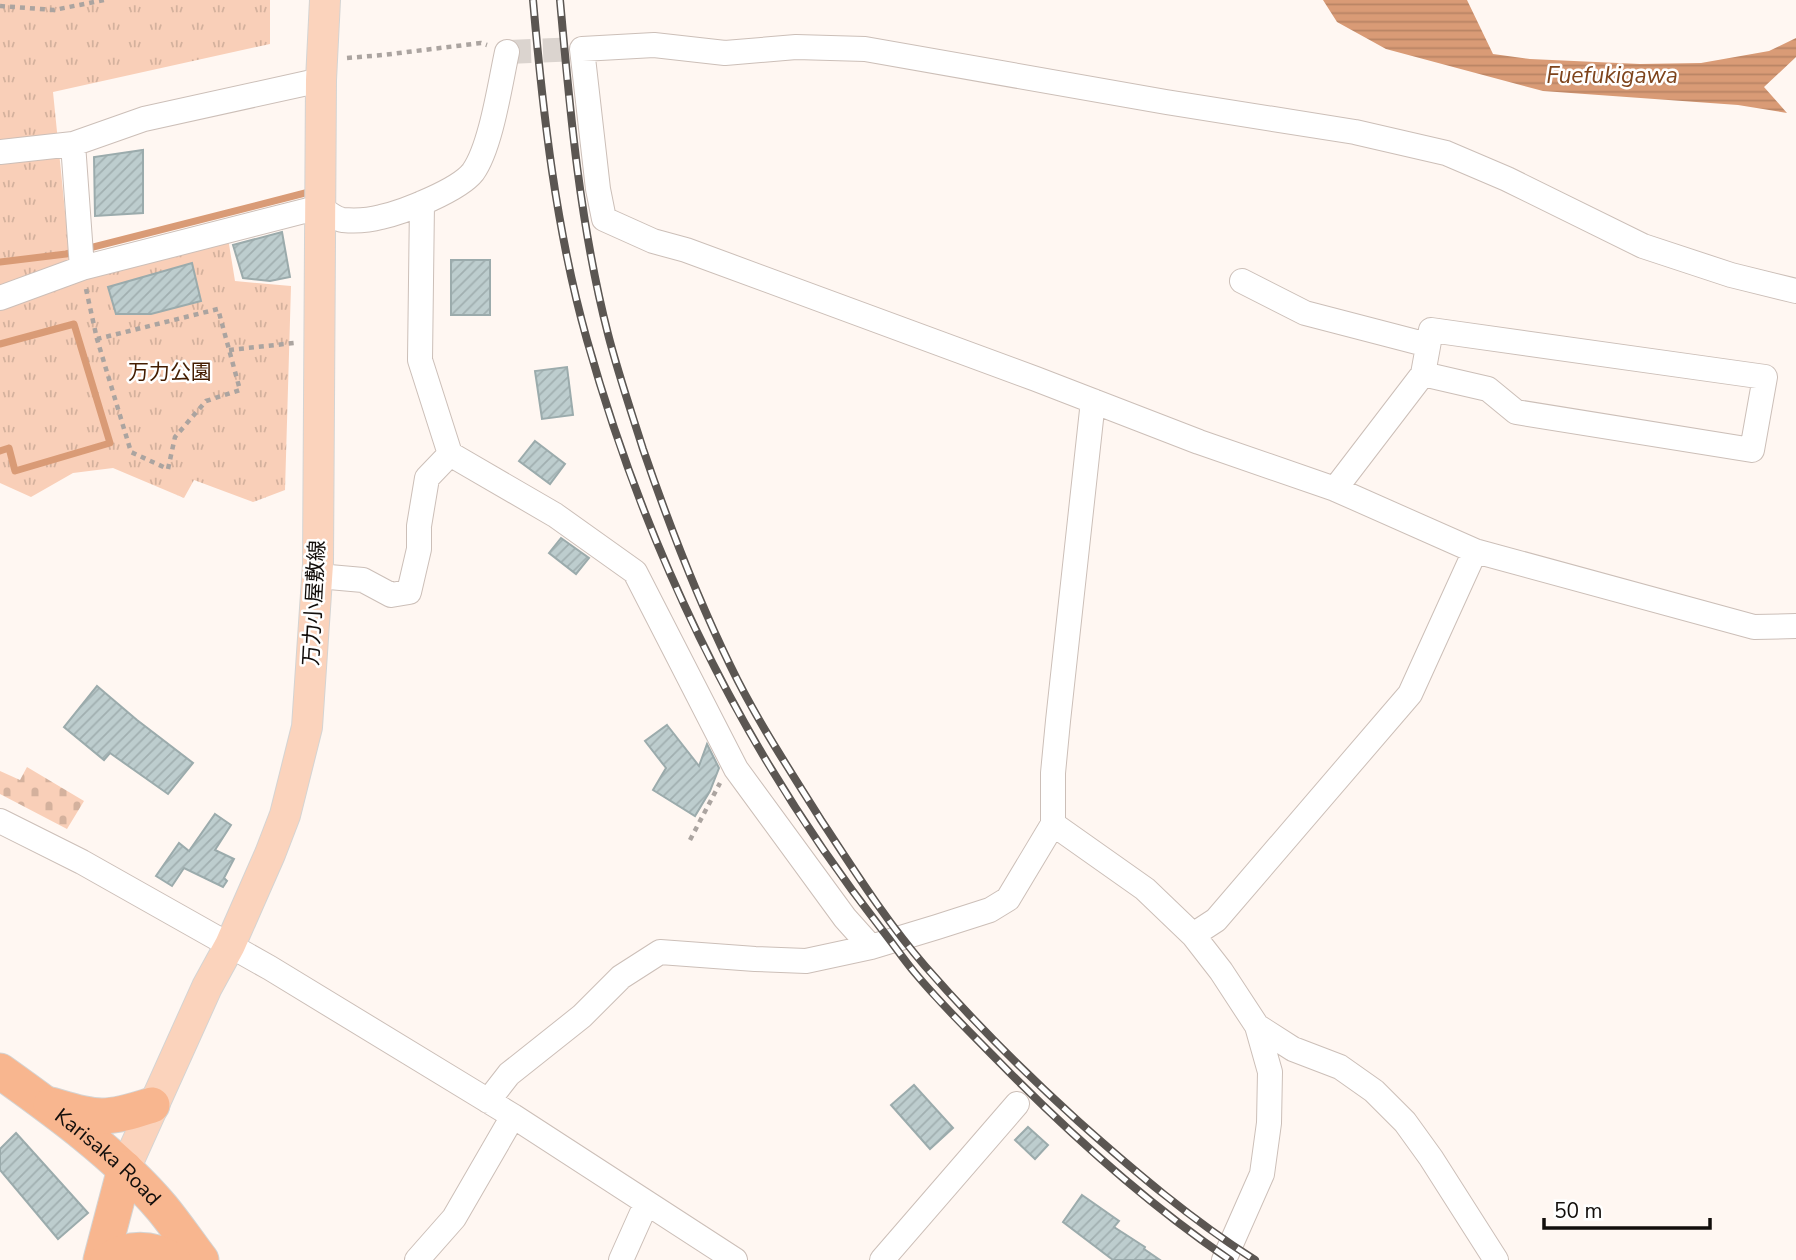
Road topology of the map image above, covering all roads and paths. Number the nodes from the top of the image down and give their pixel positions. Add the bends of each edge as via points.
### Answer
1 (104, 0) edge
2 (325, 0) edge
3 (0, 6) edge
4 (507, 52) joint
5 (321, 70) junction
6 (73, 144) junction
7 (0, 152) edge
8 (422, 203) junction
9 (320, 207) junction
10 (81, 256) junction
11 (1242, 281) dead end
12 (1796, 291) edge
13 (0, 298) edge
14 (97, 339) junction
15 (320, 341) junction
16 (1428, 345) junction
17 (229, 350) junction
18 (1423, 374) junction
19 (1093, 401) junction
20 (450, 454) junction
21 (1335, 489) junction
22 (1475, 551) junction
23 (317, 576) junction
24 (1796, 626) edge
25 (736, 769) junction
26 (0, 821) edge
27 (1053, 824) junction
28 (690, 840) dead end
29 (1193, 935) junction
30 (230, 944) junction
31 (872, 947) junction
32 (1257, 1026) junction
33 (0, 1071) edge
34 (488, 1101) junction
35 (45, 1103) junction
36 (1017, 1104) dead end
37 (152, 1105) junction
38 (513, 1116) junction
39 (124, 1169) junction
40 (646, 1204) junction
41 (101, 1260) edge
42 (108, 1260) edge
43 (173, 1260) edge
44 (201, 1260) edge
45 (417, 1260) edge
46 (621, 1260) edge
47 (735, 1260) edge
48 (882, 1260) edge
49 (1224, 1260) edge
50 (1496, 1260) edge

1 - 3 path via 54,10
2 - 5 main road, 万力小屋敷線
4 - 5 path via 481,43 383,55
4 - 8 street via 482,155 472,174
5 - 6 street via 144,119
5 - 9 main road, 万力小屋敷線
6 - 7 street
6 - 10 street
8 - 9 street via 381,217 340,220
8 - 20 street via 420,360
9 - 10 street
9 - 15 main road, 万力小屋敷線
10 - 13 street
10 - 14 path
11 - 16 street via 1305,313
12 - 19 street via 1643,246 1446,153 1355,132 865,49 796,47 725,53 654,45 582,49 604,219 653,241
14 - 17 path via 218,309
14 - 17 path via 131,452 168,468 175,438 206,401 240,390
15 - 17 path
15 - 23 main road, 万力小屋敷線
16 - 18 street
16 - 18 street via 1431,330 1765,377 1752,450 1516,412 1488,389
18 - 21 street
19 - 21 street
19 - 27 street via 1053,773
20 - 23 street via 427,478 409,592 391,595 363,580
20 - 25 street via 555,515 635,572
21 - 22 street
22 - 24 street via 1754,627
22 - 29 street via 1410,694 1216,920
23 - 30 main road, 万力小屋敷線 via 307,727 285,815
25 - 28 path via 722,780
25 - 31 street via 845,918
26 - 30 street
27 - 29 street via 1145,889
27 - 31 street via 1008,899 990,910
29 - 32 street
30 - 34 street
30 - 37 main road, 万力小屋敷線
31 - 34 street via 806,961 660,952 621,977 582,1016 509,1074
32 - 49 street via 1270,1072 1262,1174
32 - 50 street via 1293,1049 1340,1067 1374,1091 1405,1122
33 - 35 highway, Karisaka Road
34 - 38 street
35 - 37 highway via 103,1116
35 - 39 highway, Karisaka Road
36 - 48 street
37 - 39 main road, 万力小屋敷線
38 - 40 street
38 - 45 street via 454,1218
39 - 41 highway
39 - 44 highway, Karisaka Road
40 - 46 street
40 - 47 street
42 - 43 highway via 129,1251 148,1250

